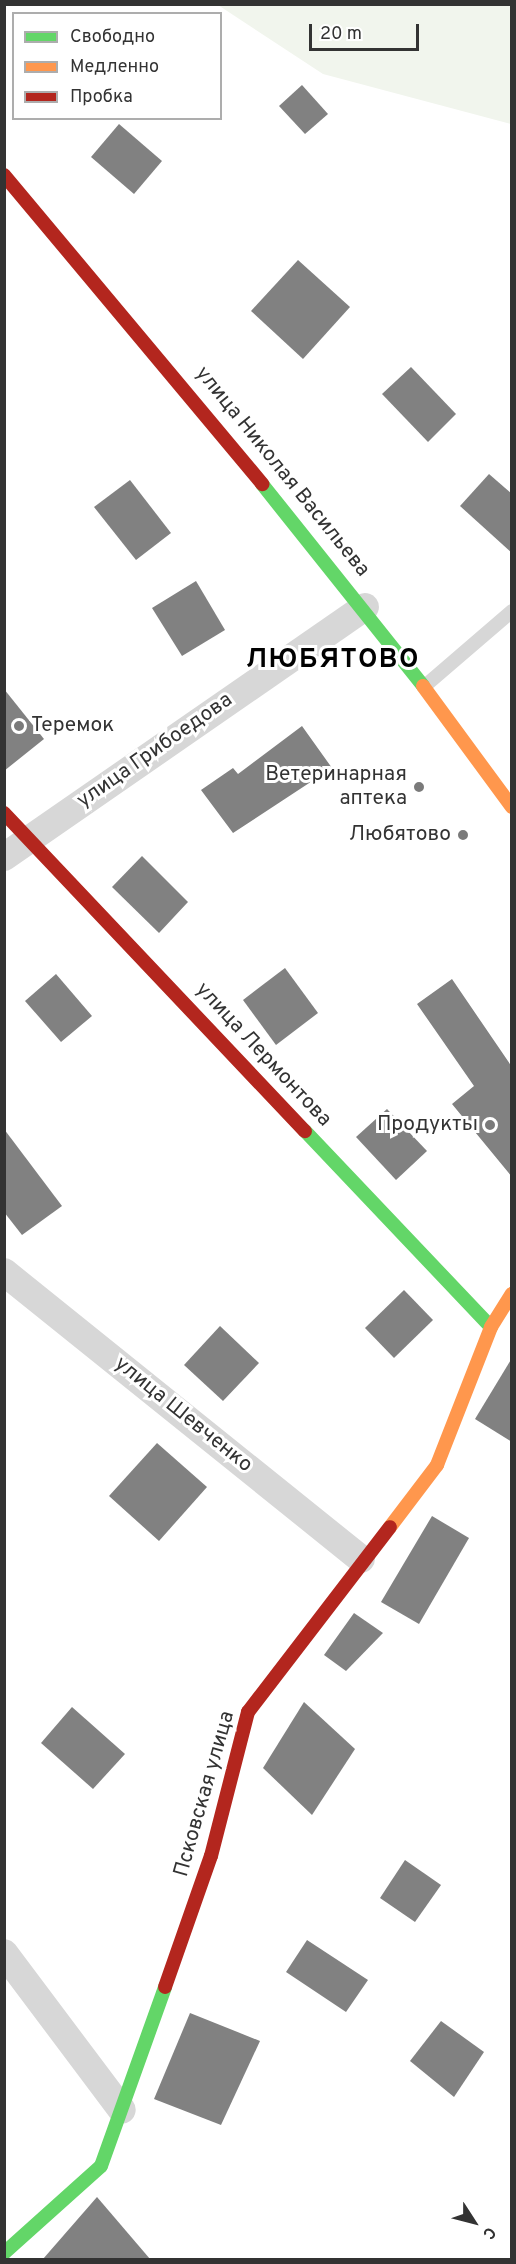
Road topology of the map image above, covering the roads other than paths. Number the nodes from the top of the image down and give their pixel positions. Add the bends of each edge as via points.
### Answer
1 (4, 175) edge
2 (365, 607) junction
3 (512, 611) edge
4 (426, 685) junction
5 (512, 807) edge
6 (4, 813) edge
7 (29, 838) junction
8 (4, 857) edge
9 (4, 1272) edge
10 (512, 1294) edge
11 (491, 1327) junction
12 (361, 1559) junction
13 (4, 1953) edge
14 (122, 2110) junction
15 (4, 2253) edge

1 - 2 street, улица Николая Васильева
2 - 4 street, улица Николая Васильева
2 - 7 street, улица Грибоедова
3 - 4 lane
4 - 5 street, улица Николая Васильева
6 - 7 street, улица Лермонтова
7 - 8 street, улица Грибоедова
7 - 11 street, улица Лермонтова
9 - 12 street, улица Шевченко
10 - 11 street, Псковская улица
11 - 12 street, Псковская улица via 437,1465
12 - 14 street, Псковская улица via 248,1712 211,1856
13 - 14 street
14 - 15 street, Псковская улица via 101,2166

